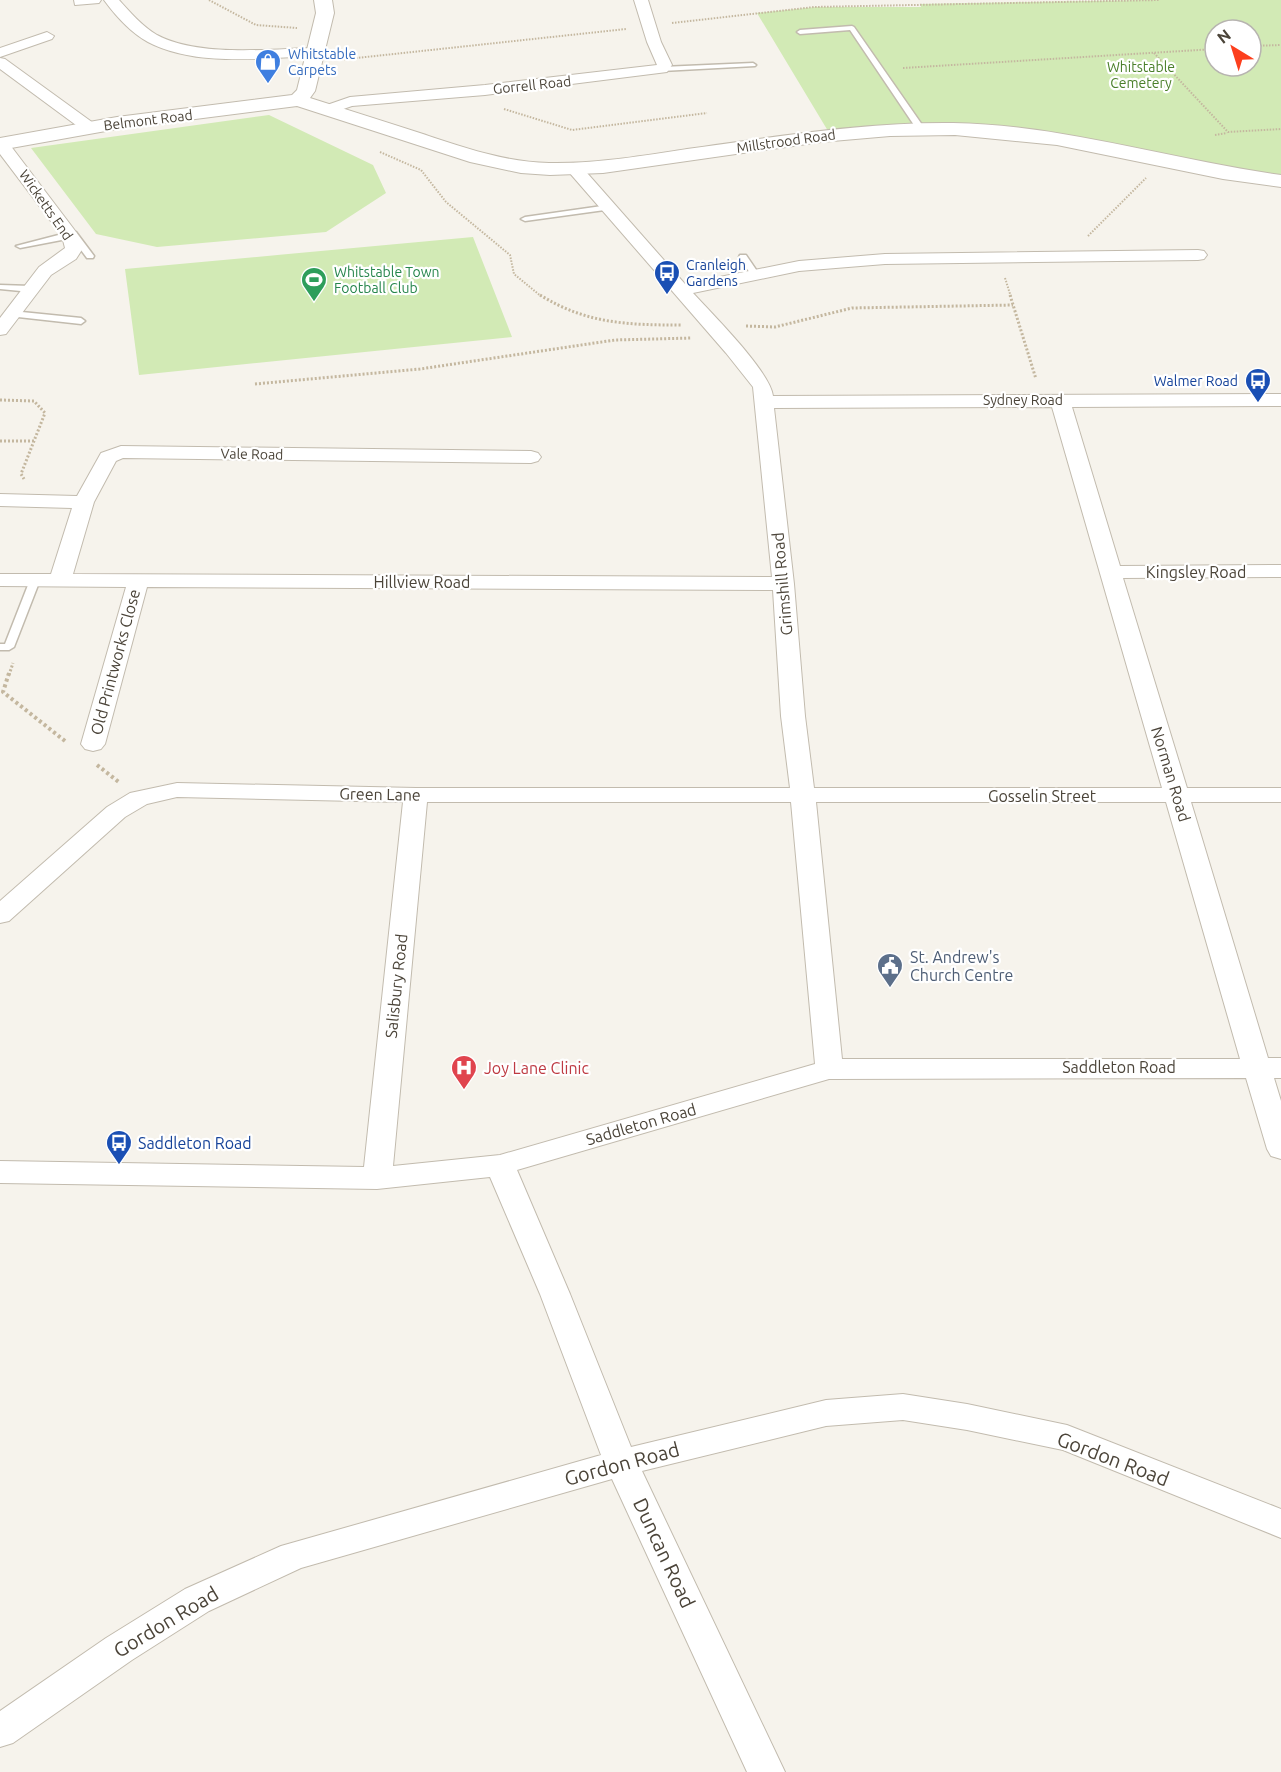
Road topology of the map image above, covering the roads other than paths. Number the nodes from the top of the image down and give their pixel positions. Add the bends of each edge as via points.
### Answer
1 (111, 0) edge
2 (323, 0) edge
3 (641, 0) edge
4 (800, 32) dead end
5 (47, 36) dead end
6 (0, 53) edge
7 (312, 58) junction
8 (0, 62) edge
9 (753, 65) dead end
10 (662, 69) junction
11 (298, 100) junction
12 (329, 109) junction
13 (90, 128) junction
14 (921, 129) junction
15 (4, 148) edge
16 (574, 168) junction
17 (1281, 181) edge
18 (609, 207) junction
19 (519, 212) dead end
20 (70, 236) junction
21 (20, 246) dead end
22 (1198, 255) dead end
23 (90, 256) dead end
24 (742, 257) dead end
25 (755, 274) junction
26 (0, 287) edge
27 (31, 289) junction
28 (682, 290) junction
29 (12, 314) junction
30 (81, 321) dead end
31 (0, 330) edge
32 (1051, 400) junction
33 (1281, 400) edge
34 (764, 402) junction
35 (531, 457) dead end
36 (0, 500) edge
37 (84, 502) junction
38 (1281, 571) edge
39 (1110, 572) junction
40 (0, 580) edge
41 (35, 580) junction
42 (60, 580) junction
43 (138, 580) junction
44 (783, 584) junction
45 (0, 647) edge
46 (93, 753) road end
47 (416, 795) junction
48 (1281, 795) edge
49 (803, 796) junction
50 (1177, 796) junction
51 (0, 915) edge
52 (1269, 1067) edge
53 (829, 1069) junction
54 (1281, 1149) edge
55 (500, 1165) junction
56 (0, 1172) edge
57 (377, 1178) junction
58 (621, 1462) junction
59 (1281, 1524) edge
60 (0, 1731) edge
61 (766, 1772) edge

1 - 7 street via 145,33 170,44 219,52
2 - 7 street via 325,13
3 - 10 street via 665,65
4 - 14 lane via 852,28
5 - 6 street
7 - 11 street via 306,91
8 - 13 street
9 - 10 lane
10 - 12 street, Gorrell Road via 350,102
11 - 12 street, Millstrood Road
11 - 13 street, Belmont Road
12 - 16 street, Millstrood Road via 477,158 521,167
13 - 15 street, Belmont Road
14 - 16 street, Millstrood Road via 821,136 646,162
14 - 17 street, Millstrood Road via 1016,133
15 - 20 street, Wicketts End
15 - 23 lane
16 - 18 street, Grimshill Road
18 - 19 lane via 527,222
18 - 28 street, Grimshill Road
20 - 21 lane
20 - 27 street, Wicketts End via 73,252 45,271
22 - 25 street via 1178,261 1087,255 845,262
24 - 25 lane
25 - 28 street
26 - 27 lane
27 - 29 street, Wicketts End
28 - 34 street, Grimshill Road via 756,378
29 - 30 lane
29 - 31 street, Wicketts End
32 - 33 street, Sydney Road
32 - 34 street, Sydney Road
32 - 39 street, Norman Road
34 - 44 street, Grimshill Road
35 - 37 street, Vale Road via 121,452 108,457
36 - 37 street
37 - 42 street, Vale Road
38 - 39 street, Kingsley Road
39 - 50 street, Norman Road
40 - 41 street, Hillview Road
41 - 42 street, Hillview Road
41 - 45 lane via 9,647
42 - 43 street, Hillview Road
43 - 44 street, Hillview Road
43 - 46 street, Old Printworks Close
44 - 49 street, Grimshill Road
47 - 49 street, Green Lane
47 - 51 street, Green Lane via 177,790 139,798 116,812
47 - 57 street, Salisbury Road
48 - 50 street, Gosselin Street
49 - 50 street, Gosselin Street
49 - 53 street, Grimshill Road
50 - 52 street, Norman Road
52 - 53 street, Saddleton Road
52 - 54 street, Norman Road
53 - 55 street, Saddleton Road
55 - 57 street, Saddleton Road
55 - 58 street, Duncan Road
56 - 57 street, Saddleton Road
58 - 59 street, Gordon Road via 826,1413 903,1407 1067,1438
58 - 60 street, Gordon Road via 293,1556 197,1600
58 - 61 street, Duncan Road

